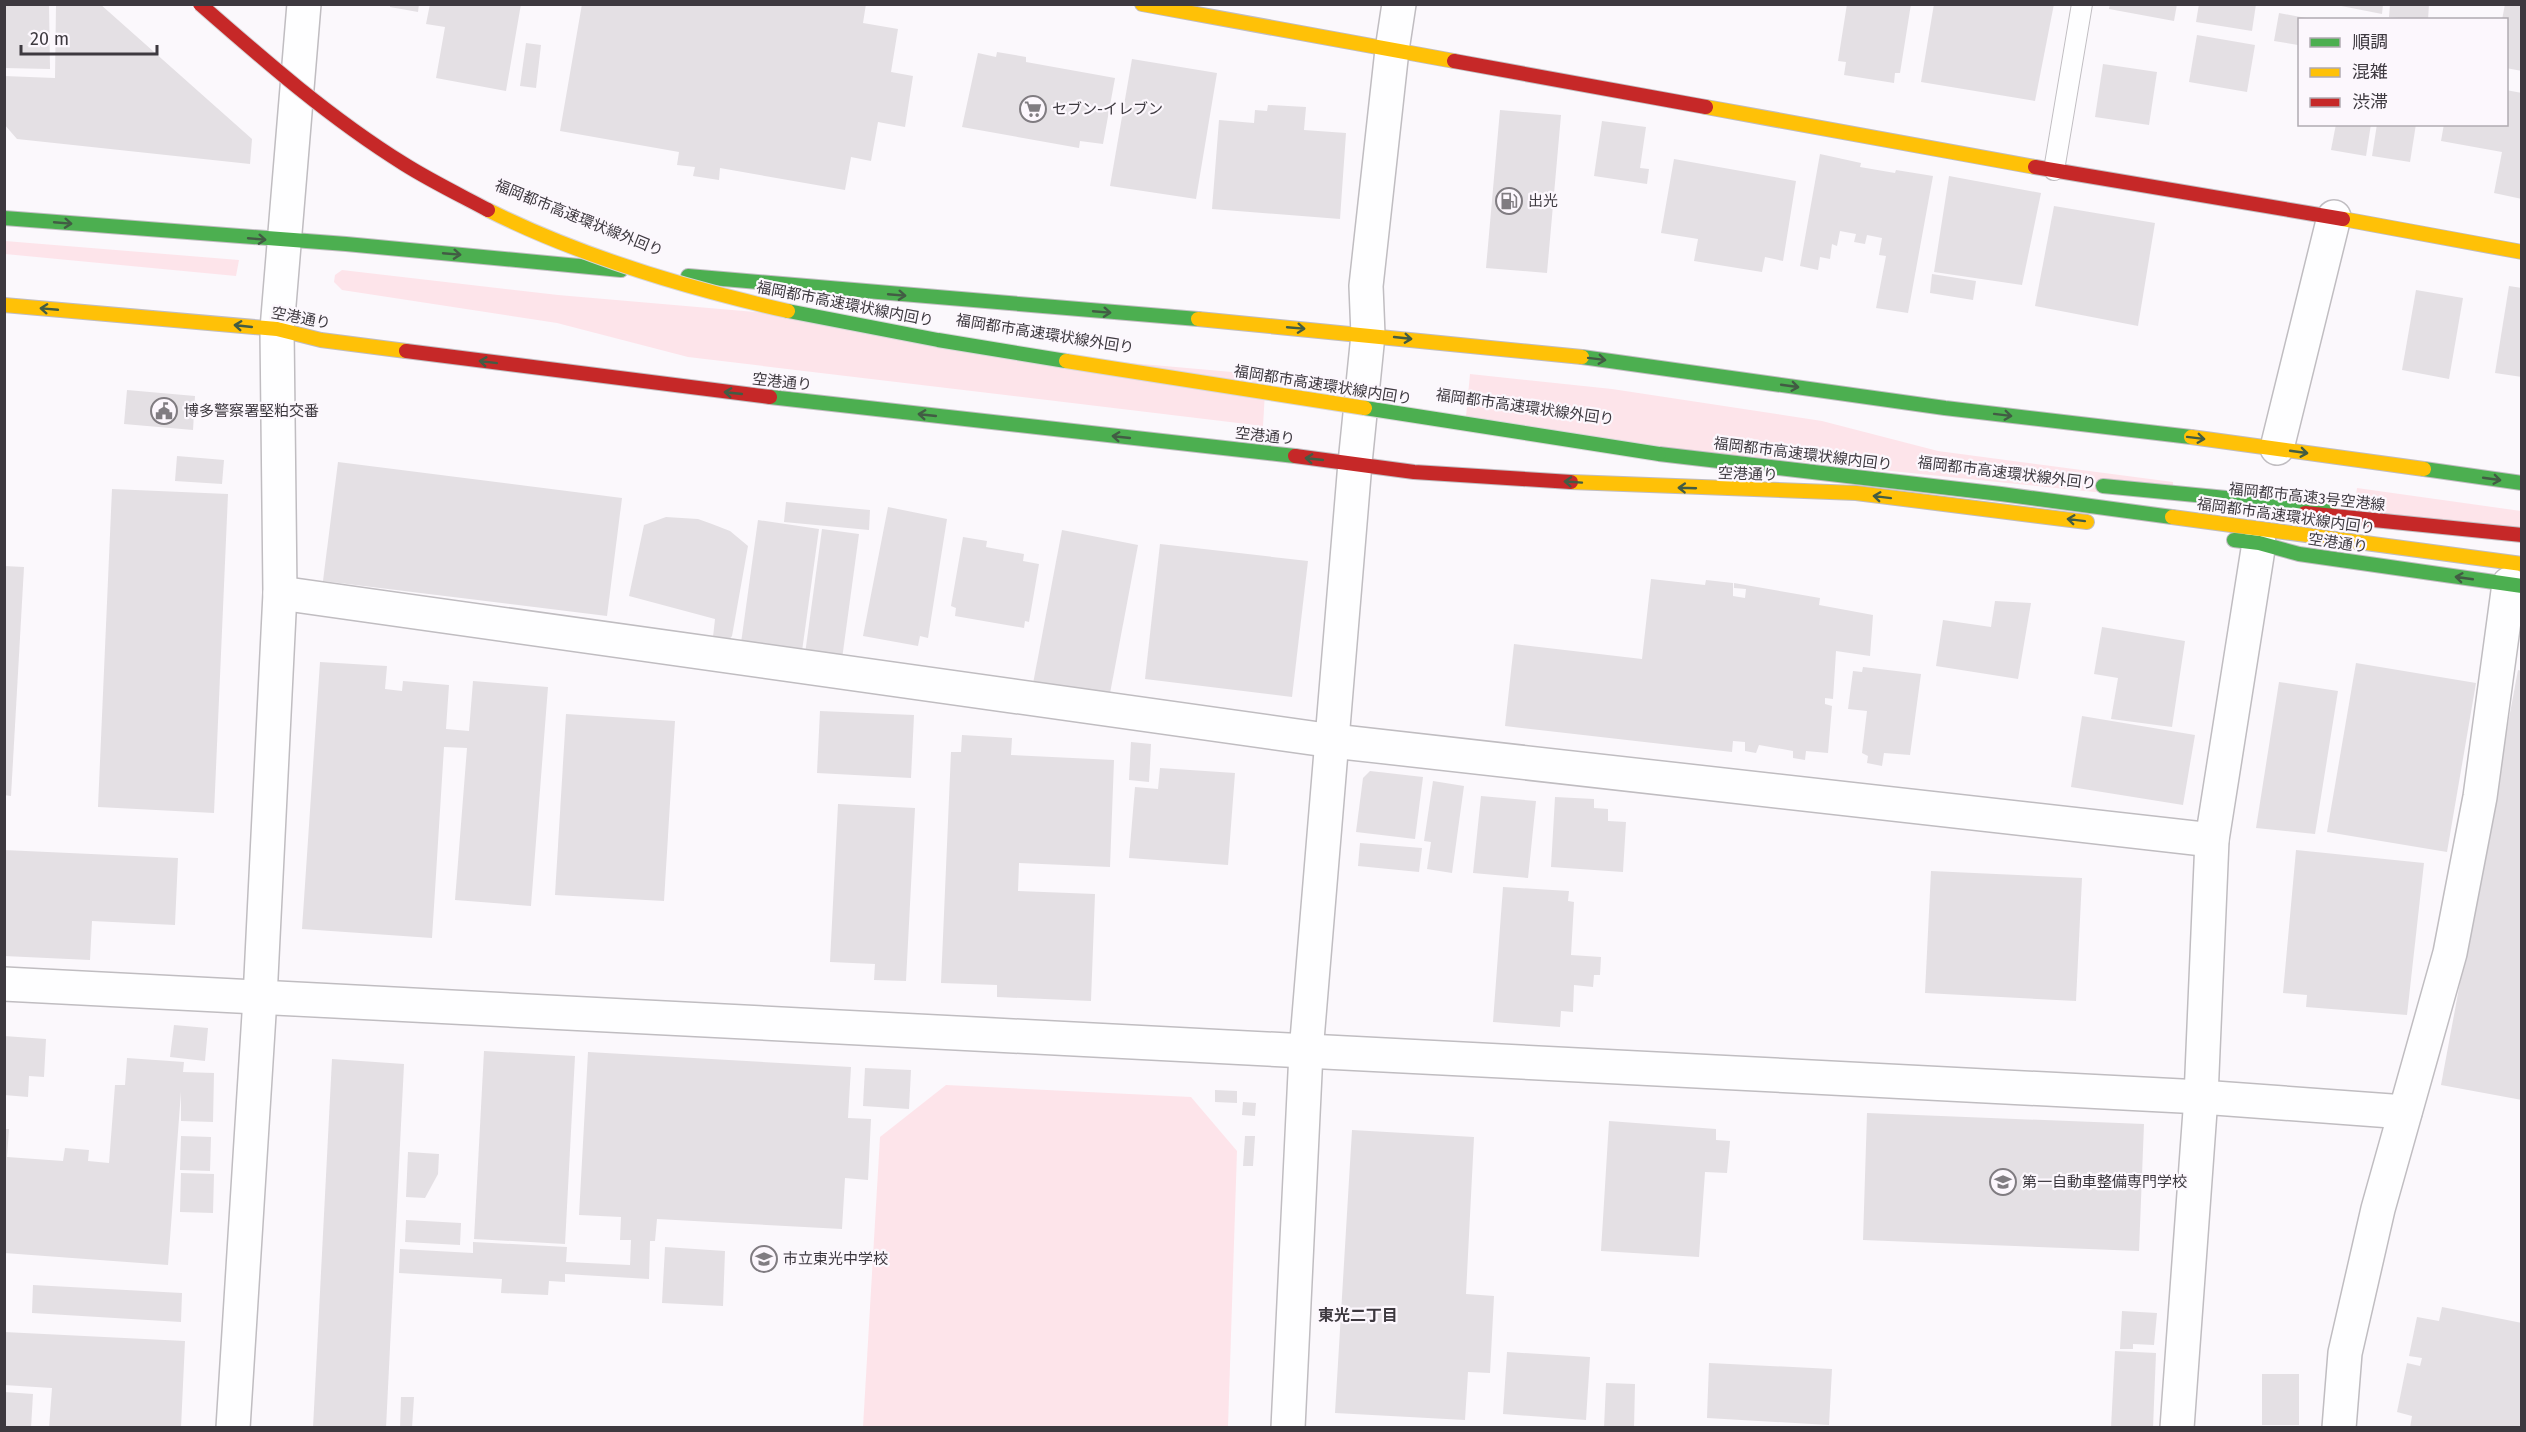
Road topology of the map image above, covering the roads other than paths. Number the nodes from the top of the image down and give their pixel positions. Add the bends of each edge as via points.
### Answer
1 (200, 4) edge
2 (211, 4) edge
3 (304, 4) edge
4 (1142, 4) edge
5 (1399, 4) edge
6 (2082, 4) edge
7 (1392, 50) junction
8 (2054, 170) junction
9 (2334, 217) junction
10 (4, 218) edge
11 (284, 241) junction
12 (2522, 252) edge
13 (4, 305) edge
14 (277, 329) junction
15 (1368, 335) junction
16 (2277, 448) junction
17 (1659, 449) junction
18 (1848, 462) dead end
19 (1355, 463) junction
20 (2522, 483) edge
21 (2084, 484) dead end
22 (2105, 524) dead end
23 (2522, 526) edge
24 (2522, 535) edge
25 (2224, 538) dead end
26 (2259, 543) junction
27 (2518, 573) edge
28 (280, 593) junction
29 (1333, 741) junction
30 (2212, 840) junction
31 (4, 984) edge
32 (260, 998) junction
33 (1306, 1052) junction
34 (2201, 1097) junction
35 (2405, 1112) junction
36 (233, 1428) edge
37 (1288, 1428) edge
38 (2177, 1428) edge
39 (2339, 1428) edge

1 - 17 main road, 福岡都市高速環状線内回り, bridge via 267,64 352,129 436,183 524,226 608,260 691,287 841,321 1017,353
2 - 17 main road, 福岡都市高速環状線外回り via 280,66 356,123 440,177 518,215 693,280 853,318 1027,349
3 - 11 street
4 - 7 main road
5 - 7 street
6 - 8 lane
7 - 8 main road
7 - 15 street via 1366,286
8 - 9 main road
9 - 12 main road
9 - 16 street
10 -> 11 main road
11 - 14 street
11 -> 15 main road
14 -> 13 main road, 空港通り
19 -> 14 main road, 空港通り via 700,389 321,340
14 - 28 street
15 -> 16 main road via 1600,359 1945,408
15 - 19 street
16 -> 20 main road
17 - 18 main road
17 - 24 main road, 福岡都市高速3号空港線
17 - 27 main road, 福岡都市高速環状線外回り
22 -> 19 main road, 空港通り via 1856,493 1632,486 1414,472
19 - 29 street
21 - 23 main road, 福岡都市高速3号空港線
25 - 26 main road, 空港通り
27 -> 26 main road, 空港通り via 2299,554
26 - 30 street
27 - 35 street via 2450,953
28 - 29 street
28 - 32 street
29 - 30 street
29 - 33 street
30 - 34 street
31 - 32 street
32 - 33 street
32 - 36 street
33 - 34 street
33 - 37 street
34 - 35 street
34 - 38 street
35 - 39 street via 2345,1353

